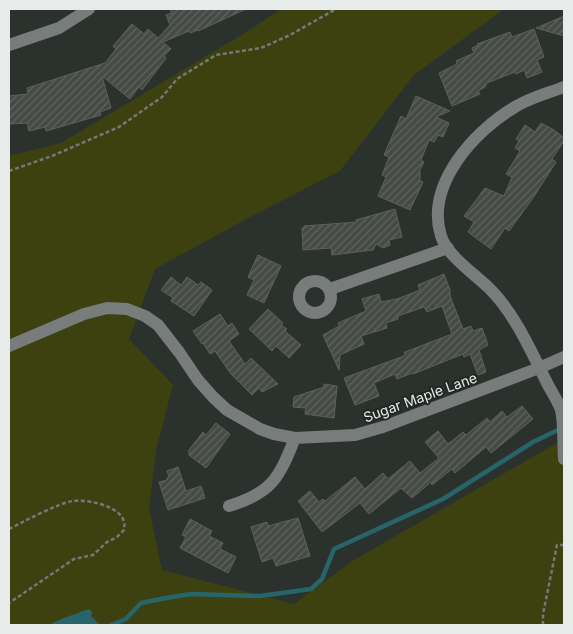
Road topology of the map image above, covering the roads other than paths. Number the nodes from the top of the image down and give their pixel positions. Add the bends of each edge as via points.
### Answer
1 (89, 9) edge
2 (9, 45) edge
3 (564, 88) edge
4 (448, 248) junction
5 (330, 289) dead end
6 (9, 346) edge
7 (564, 357) edge
8 (539, 368) junction
9 (295, 438) junction
10 (564, 459) edge
11 (229, 506) dead end

1 - 2 street via 59,28
3 - 4 street via 515,106 473,140 457,160 441,192 438,210 442,237
4 - 5 street
4 - 8 street via 491,289 508,312
6 - 9 street, Sugar Maple Lane via 84,314 107,308 127,309 158,325 198,380 227,410 274,434
7 - 8 street, Sugar Maple Lane
8 - 9 street, Sugar Maple Lane via 383,427 355,435
8 - 10 street via 561,410
9 - 11 street via 275,481 250,500

